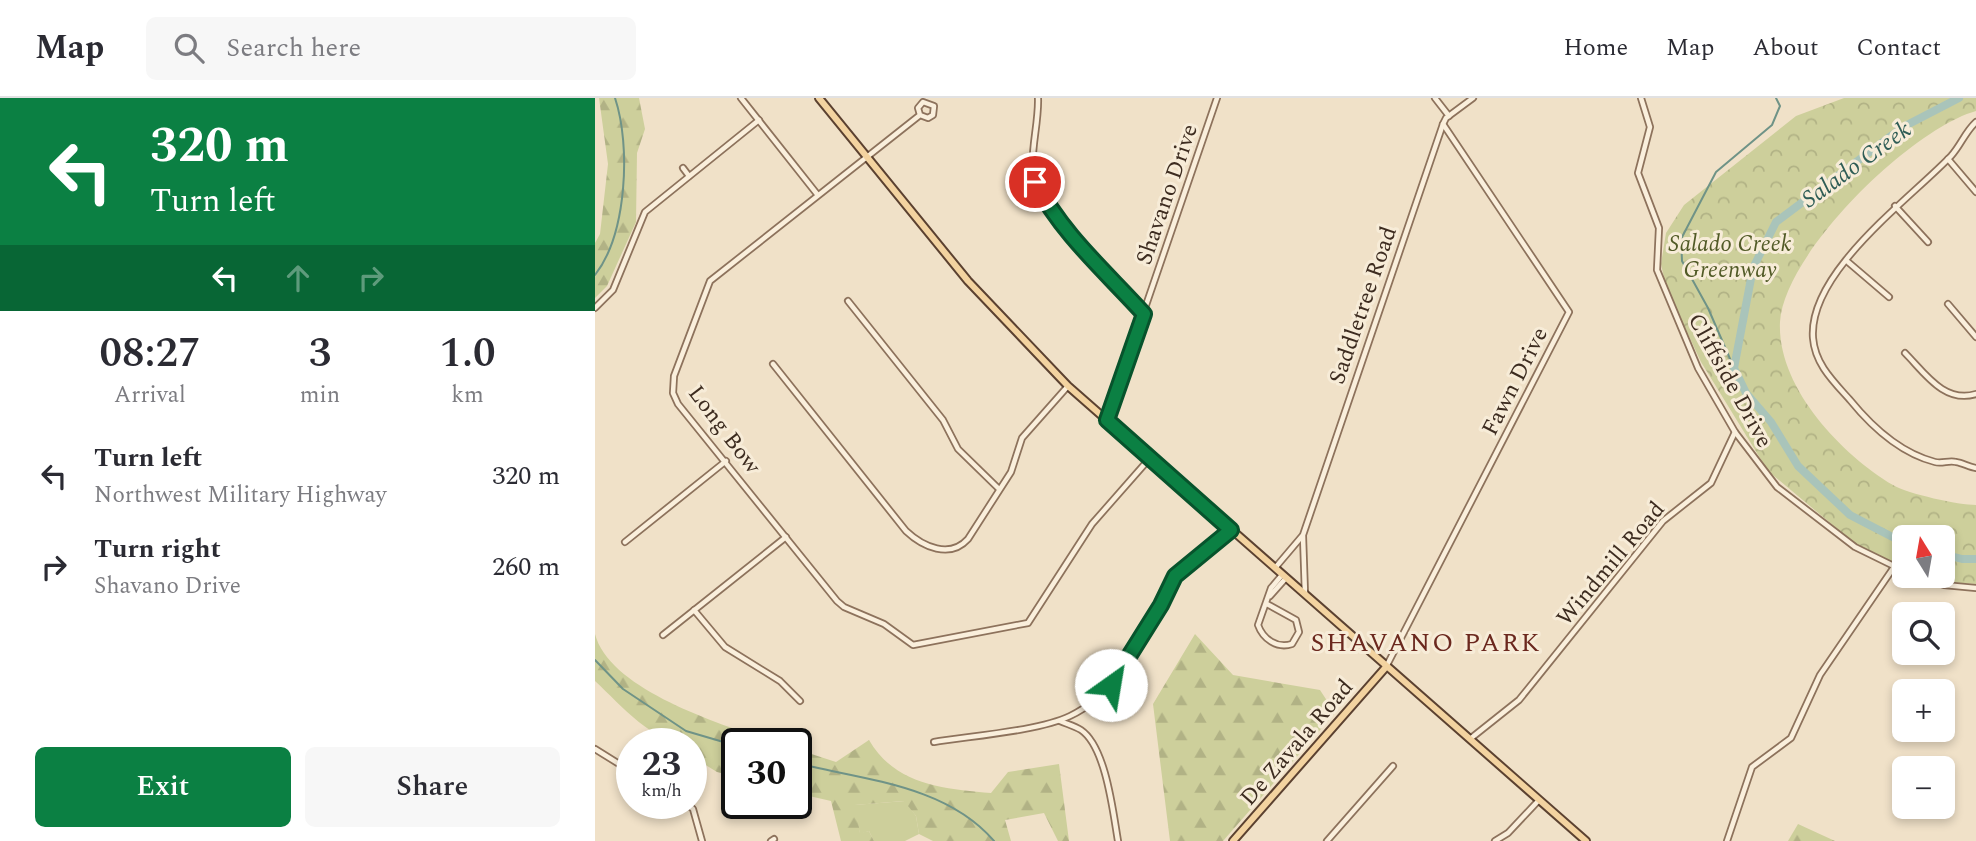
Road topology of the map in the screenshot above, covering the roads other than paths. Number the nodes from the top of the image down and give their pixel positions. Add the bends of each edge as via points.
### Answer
1 (741, 98) edge
2 (819, 98) edge
3 (1038, 98) edge
4 (1217, 98) edge
5 (1435, 98) edge
6 (1473, 98) edge
7 (1640, 98) edge
8 (920, 115) dead end
9 (1449, 117) junction
10 (759, 120) junction
11 (1976, 122) edge
12 (1443, 124) junction
13 (866, 157) junction
14 (1948, 159) junction
15 (683, 168) dead end
16 (689, 176) junction
17 (1976, 192) edge
18 (817, 194) junction
19 (1895, 206) junction
20 (1928, 242) dead end
21 (1848, 262) junction
22 (1889, 297) dead end
23 (848, 301) dead end
24 (1948, 304) dead end
25 (595, 308) edge
26 (1144, 314) junction
27 (1976, 337) edge
28 (1905, 353) dead end
29 (773, 364) dead end
30 (1068, 386) junction
31 (1976, 394) edge
32 (1107, 420) junction
33 (1735, 432) junction
34 (1150, 457) junction
35 (726, 461) junction
36 (1976, 468) edge
37 (999, 489) junction
38 (1231, 530) junction
39 (1303, 535) junction
40 (786, 537) junction
41 (625, 542) dead end
42 (1892, 566) edge
43 (1275, 568) junction
44 (1892, 570) edge
45 (1284, 576) junction
46 (1955, 586) edge
47 (1976, 588) edge
48 (1305, 595) junction
49 (1266, 604) junction
50 (694, 610) junction
51 (663, 635) dead end
52 (1386, 667) junction
53 (800, 701) dead end
54 (1060, 721) junction
55 (1469, 740) junction
56 (934, 743) dead end
57 (595, 749) edge
58 (616, 762) edge
59 (1393, 766) dead end
60 (1539, 800) junction
61 (696, 819) edge
62 (702, 841) edge
63 (1118, 841) edge
64 (1233, 841) edge
65 (1327, 841) edge
66 (1495, 841) edge
67 (1586, 841) edge
68 (1727, 841) edge

1 - 10 street
2 - 13 main road
3 - 26 street via 1035,182 1073,241
4 - 26 street, Shavano Drive
5 - 9 street
6 - 9 street, Saddletree Road
7 - 33 street, Cliffside Drive via 1650,127 1638,173 1659,228 1660,282 1697,365
8 - 13 street, Long Bow
9 - 12 street, Saddletree Road
10 - 16 street
10 - 18 street
11 - 14 street
12 - 39 street, Saddletree Road
12 - 52 street, Fawn Drive via 1569,312
13 - 18 street, Long Bow
13 - 30 main road via 968,281
14 - 17 street
14 - 19 street
15 - 16 street
16 - 25 street via 645,212 613,290
18 - 35 street, Long Bow via 711,281 674,376 678,404
19 - 20 street
19 - 21 street
21 - 22 street
21 - 36 street via 1826,288 1815,314 1813,338 1821,365 1867,419 1898,445 1937,462
23 - 37 street via 943,420 958,449
24 - 27 street
26 - 32 street, Shavano Drive
28 - 31 street via 1940,389
29 - 37 street via 906,531 922,543 933,548 961,546
30 - 32 main road
30 - 37 street via 1022,438 1011,472
32 - 34 main road
33 - 42 street, Cliffside Drive via 1785,495 1855,547
33 - 55 street, Windmill Road via 1711,483 1663,521 1519,700
34 - 38 main road
34 - 40 street, Long Bow via 1092,524 1028,623 913,645 884,624 844,607
35 - 40 street, Long Bow
35 - 41 street
38 - 43 main road
38 - 54 street via 1175,576 1105,692
39 - 43 street, Saddletree Road
39 - 48 street, Saddletree Road
40 - 50 street
43 - 45 main road
44 - 68 street via 1820,675 1791,738 1752,766
45 - 48 main road
45 - 49 street via 1271,588
46 - 47 street
48 - 52 main road
49 - 49 street via 1258,621 1261,631 1278,645 1292,644 1299,632 1296,620
50 - 51 street
50 - 53 street via 725,647 781,681
52 - 55 main road
52 - 64 main road, De Zavala Road
54 - 56 street
54 - 63 street via 1081,731 1093,746 1106,779
55 - 60 main road
57 - 58 street
59 - 65 street
60 - 66 street via 1508,834
60 - 67 main road
61 - 62 street

